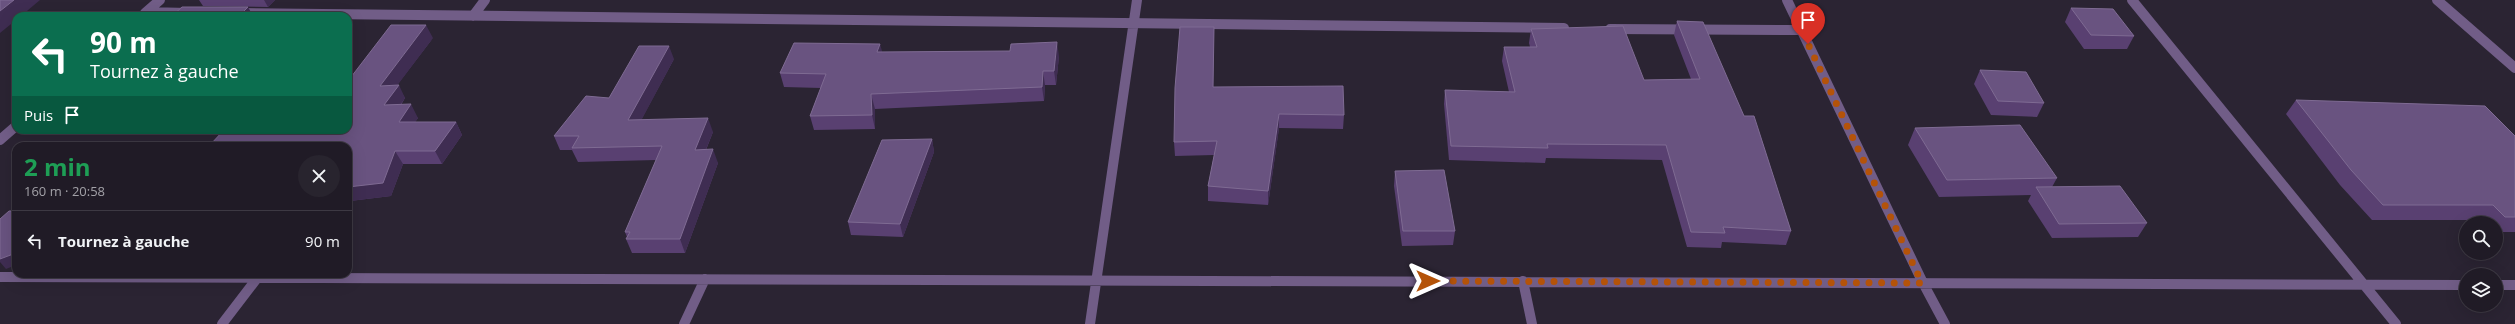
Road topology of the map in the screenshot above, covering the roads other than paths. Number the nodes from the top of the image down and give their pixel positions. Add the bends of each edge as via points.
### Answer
1 (160, 0) edge
2 (485, 0) edge
3 (1136, 0) edge
4 (1787, 0) edge
5 (2132, 0) edge
6 (2437, 0) edge
7 (146, 12) edge
8 (352, 15) edge
9 (473, 16) junction
10 (1134, 25) junction
11 (1571, 28) edge
12 (1602, 29) edge
13 (1801, 30) junction
14 (2515, 68) edge
15 (12, 130) edge
16 (0, 140) edge
17 (0, 276) edge
18 (12, 276) edge
19 (352, 277) edge
20 (257, 278) edge
21 (705, 279) junction
22 (1098, 280) junction
23 (1523, 281) junction
24 (1922, 283) junction
25 (2365, 284) junction
26 (2459, 285) edge
27 (2503, 285) edge
28 (2515, 285) edge
29 (222, 324) edge
30 (684, 324) edge
31 (1090, 324) edge
32 (1532, 324) edge
33 (1945, 324) edge
34 (2396, 324) edge

1 - 7 street
2 - 9 street
3 - 10 street
4 - 13 street
5 - 25 street
6 - 14 street
8 - 9 street
9 - 10 street
10 - 11 street
10 - 22 street
12 - 13 street
13 - 24 street
15 - 16 street
17 - 18 street
19 - 21 street
20 - 29 street
21 - 22 street
21 - 30 street
22 - 23 street
22 - 31 street
23 - 24 street
23 - 32 street
24 - 25 street
24 - 33 street
25 - 26 street
25 - 34 street
27 - 28 street

